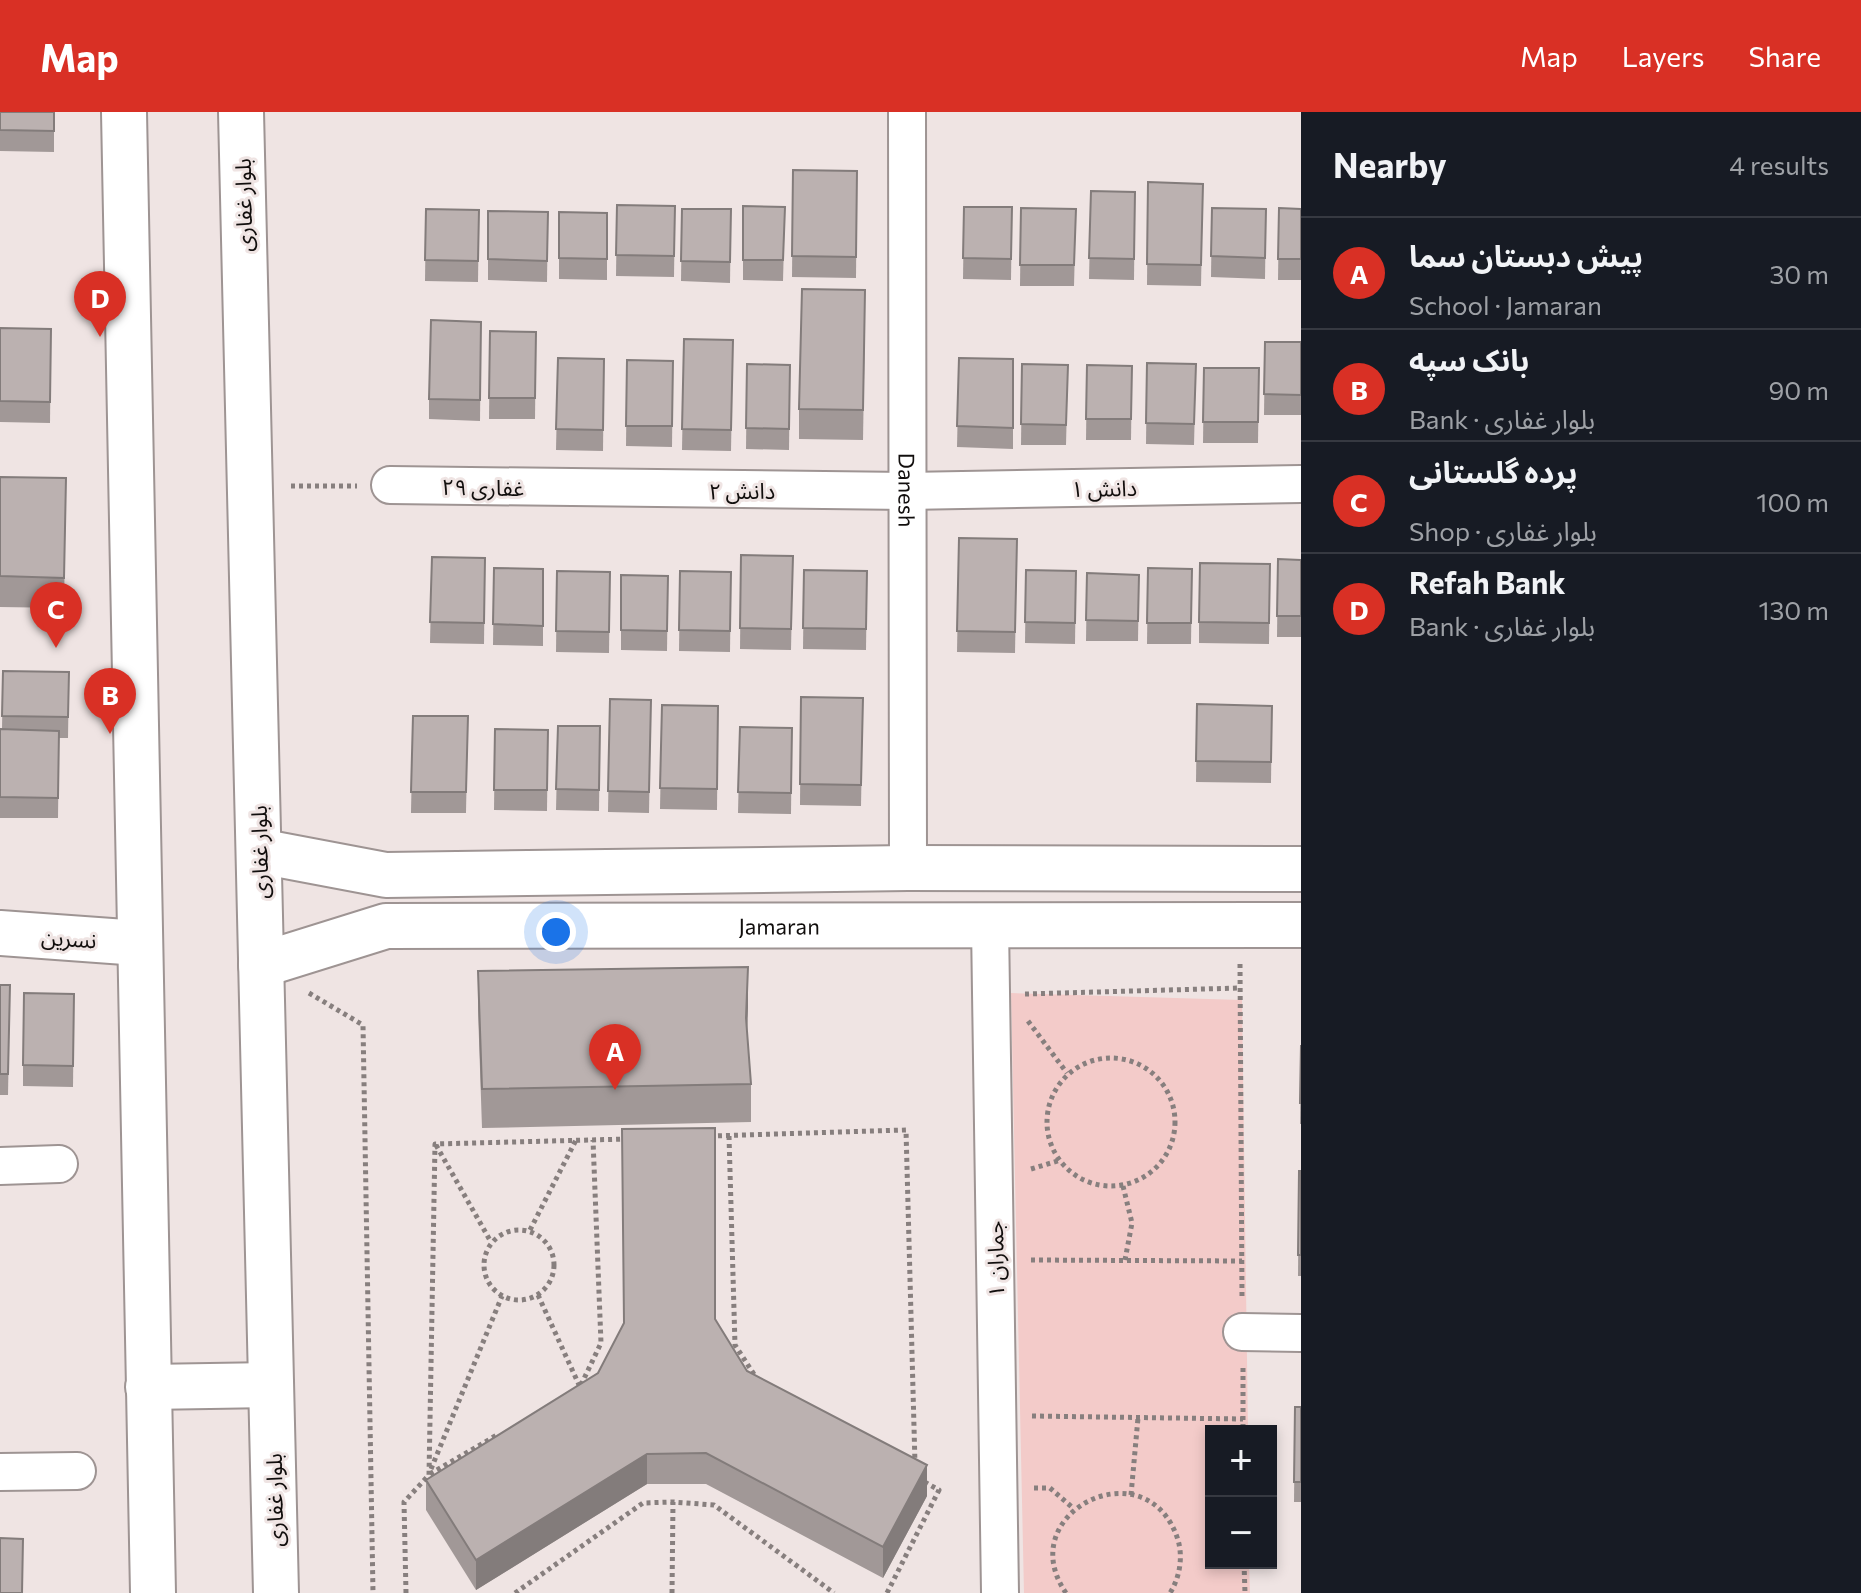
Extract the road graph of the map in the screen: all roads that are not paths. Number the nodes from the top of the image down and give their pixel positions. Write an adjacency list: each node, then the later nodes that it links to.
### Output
1 (124, 112): 16 (main road)
2 (241, 112): 8 (main road, بلوار غفاری)
3 (907, 112): 7 (street, Danesh)
4 (1301, 484): 7 (street, دانش ۱)
5 (390, 485): 6 (street, غفاری ۲۹)
6 (577, 489): 7 (street, دانش ۲)
7 (907, 491): 9 (street, Danesh)
8 (259, 851): 11 (main road); 17 (main road, بلوار غفاری)
9 (908, 868): 10 (main road); 11 (main road)
10 (1301, 869)
11 (479, 874): 14 (main road)
12 (990, 925): 13 (main road, Jamaran); 14 (main road, Jamaran); 28 (street, جماران ۱)
13 (1301, 925)
14 (479, 926): 17 (main road, Jamaran)
15 (0, 933): 16 (main road, نسرین)
16 (139, 943): 23 (main road)
17 (261, 965): 22 (main road, بلوار غفاری)
18 (59, 1164): 19 (street)
19 (0, 1166)
20 (1242, 1332): 21 (street)
21 (1301, 1333)
22 (271, 1385): 23 (main road); 27 (main road, بلوار غفاری)
23 (148, 1387): 26 (main road)
24 (77, 1471): 25 (street)
25 (0, 1472)
26 (153, 1593)
27 (276, 1593)
28 (1000, 1593)

